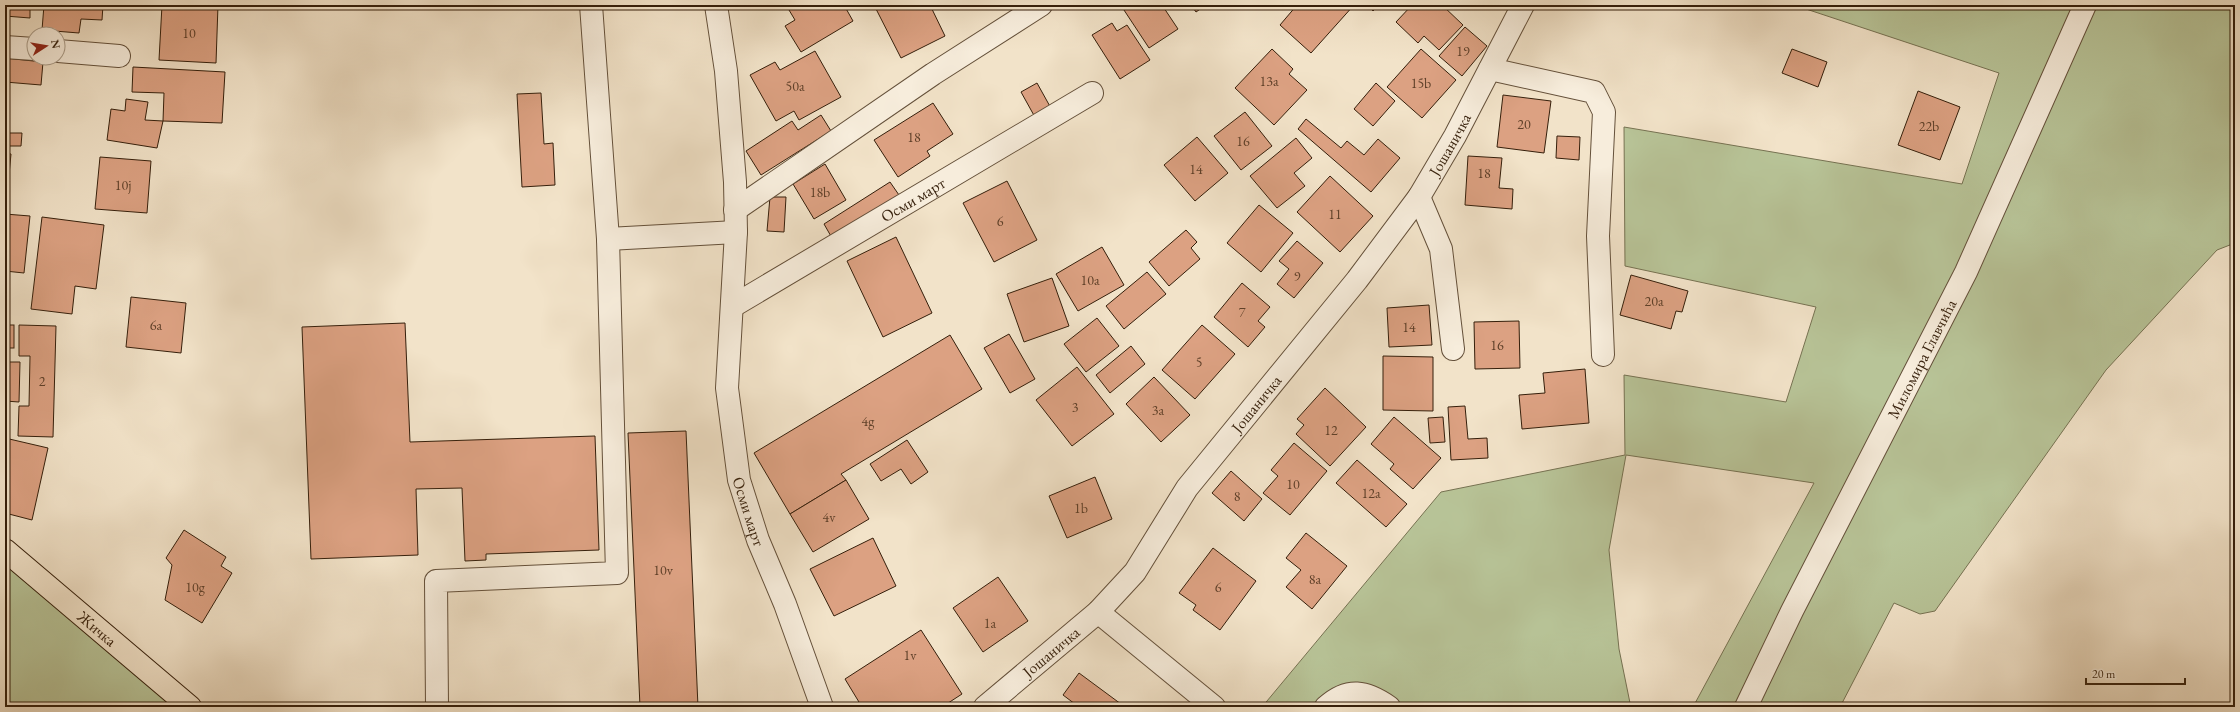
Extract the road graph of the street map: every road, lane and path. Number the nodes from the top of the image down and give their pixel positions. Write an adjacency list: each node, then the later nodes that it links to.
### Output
1 (591, 5): 15 (street)
2 (716, 5): 13 (street, Осми март)
3 (1041, 5): 13 (street)
4 (1523, 5): 10 (street, Јошаничка)
5 (2085, 5): 28 (street, Миломира Главчића)
6 (5, 47): 7 (street)
7 (26, 48)
8 (66, 52): 9 (street)
9 (119, 56)
10 (1490, 69): 12 (street, Јошаничка); 18 (street)
11 (1092, 93): 16 (street, Осми март)
12 (1419, 197): 17 (street); 20 (street, Јошаничка)
13 (735, 210): 14 (street, Осми март)
14 (736, 232): 15 (street); 16 (street, Осми март)
15 (608, 239): 22 (street)
16 (733, 306): 23 (street, Осми март)
17 (1453, 349)
18 (1603, 355)
19 (6, 551): 21 (main road, Жичка)
20 (1098, 612): 24 (street, Јошаничка); 25 (street)
21 (190, 707)
22 (437, 707)
23 (822, 707)
24 (985, 707)
25 (1214, 707)
26 (1326, 707): 27 (street)
27 (1389, 707)
28 (1746, 707)

